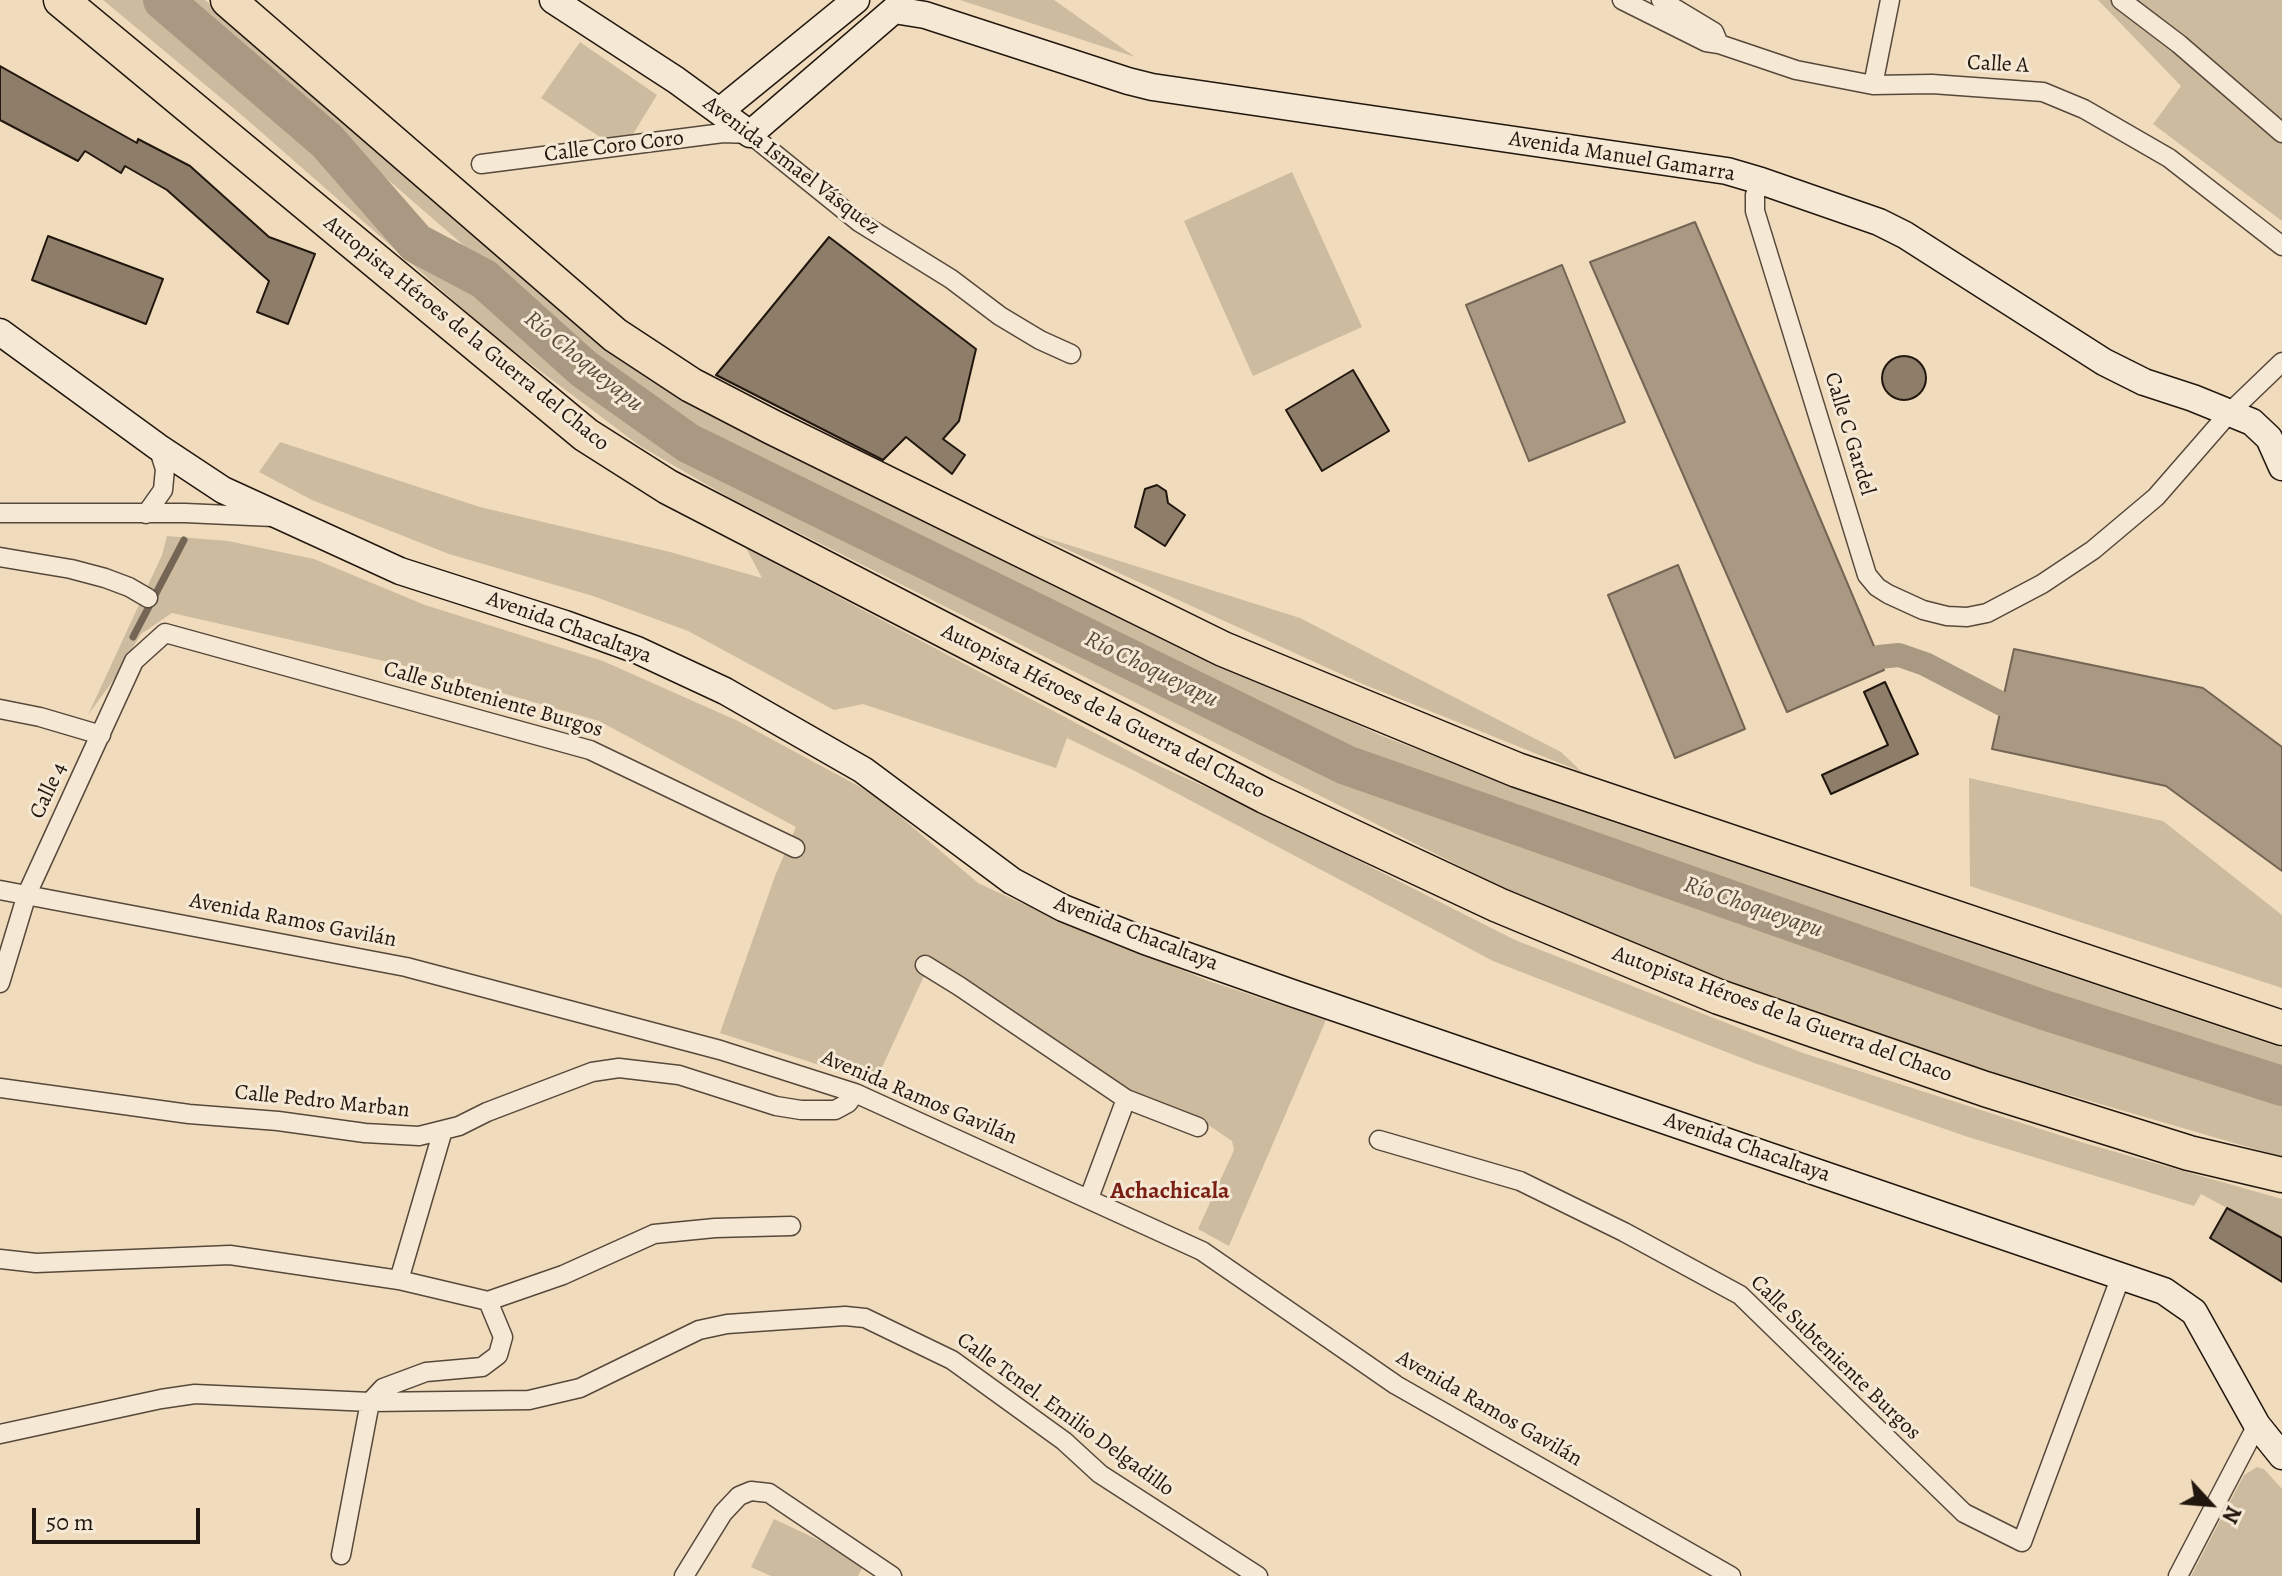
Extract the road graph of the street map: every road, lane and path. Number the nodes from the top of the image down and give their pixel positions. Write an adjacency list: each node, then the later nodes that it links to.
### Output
1 (61, 0): 44 (highway, Autopista Héroes de la Guerra del Chaco)
2 (228, 0): 37 (highway)
3 (856, 0): 12 (street)
4 (1622, 0): 10 (street)
5 (1661, 0): 10 (street)
6 (1890, 0): 11 (street)
7 (2121, 0): 13 (street)
8 (555, 1): 12 (street, Avenida Ismael Vásquez)
9 (890, 5): 14 (street); 16 (street, Avenida Manuel Gamarra)
10 (1719, 44): 11 (street, Calle A)
11 (1873, 85): 17 (street, Calle A)
12 (721, 110): 14 (street, Avenida Ismael Vásquez)
13 (2282, 133)
14 (750, 134): 15 (street, Calle Coro Coro); 19 (street, Avenida Ismael Vásquez)
15 (481, 164)
16 (1761, 181): 21 (street, Avenida Manuel Gamarra); 21 (street, Calle C Gardel)
17 (2282, 246)
18 (0, 332): 22 (street, Avenida Chacaltaya)
19 (1071, 354)
20 (2282, 362): 21 (street)
21 (2230, 412): 23 (street, Avenida Manuel Gamarra)
22 (158, 447): 25 (street); 26 (street, Avenida Chacaltaya)
23 (2282, 467)
24 (9, 513): 25 (street)
25 (146, 514): 26 (street)
26 (284, 518): 48 (street, Avenida Chacaltaya)
27 (0, 557): 28 (street)
28 (148, 598)
29 (165, 633): 31 (street, Calle 4); 32 (street, Calle Subteniente Burgos)
30 (0, 709): 31 (street)
31 (101, 735): 34 (street, Calle 4)
32 (795, 848)
33 (0, 890): 34 (street, Avenida Ramos Gavilán)
34 (27, 894): 36 (street, Calle 4); 39 (street, Avenida Ramos Gavilán)
35 (925, 965): 40 (street)
36 (0, 983)
37 (2282, 1028)
38 (0, 1088): 42 (street, Calle Pedro Marban)
39 (855, 1093): 42 (street, Calle Pedro Marban); 45 (street, Avenida Ramos Gavilán)
40 (1126, 1099): 41 (street); 45 (street)
41 (1198, 1127)
42 (443, 1130): 49 (street)
43 (1379, 1140): 48 (street, Calle Subteniente Burgos)
44 (2282, 1175)
45 (1089, 1198): 59 (street, Avenida Ramos Gavilán)
46 (791, 1226): 50 (street)
47 (0, 1259): 49 (street)
48 (2121, 1276): 52 (street, Avenida Chacaltaya)
49 (399, 1280): 50 (street)
50 (488, 1301): 51 (street)
51 (370, 1402): 53 (street, Calle Tcnel. Emilio Delgadillo); 55 (street); 58 (street, Calle Tcnel. Emilio Delgadillo)
52 (2257, 1425): 54 (street, Avenida Chacaltaya); 60 (street)
53 (0, 1434)
54 (2282, 1456)
55 (341, 1555)
56 (684, 1576): 57 (street)
57 (892, 1576)
58 (1258, 1576)
59 (1731, 1576)
60 (2178, 1576)

